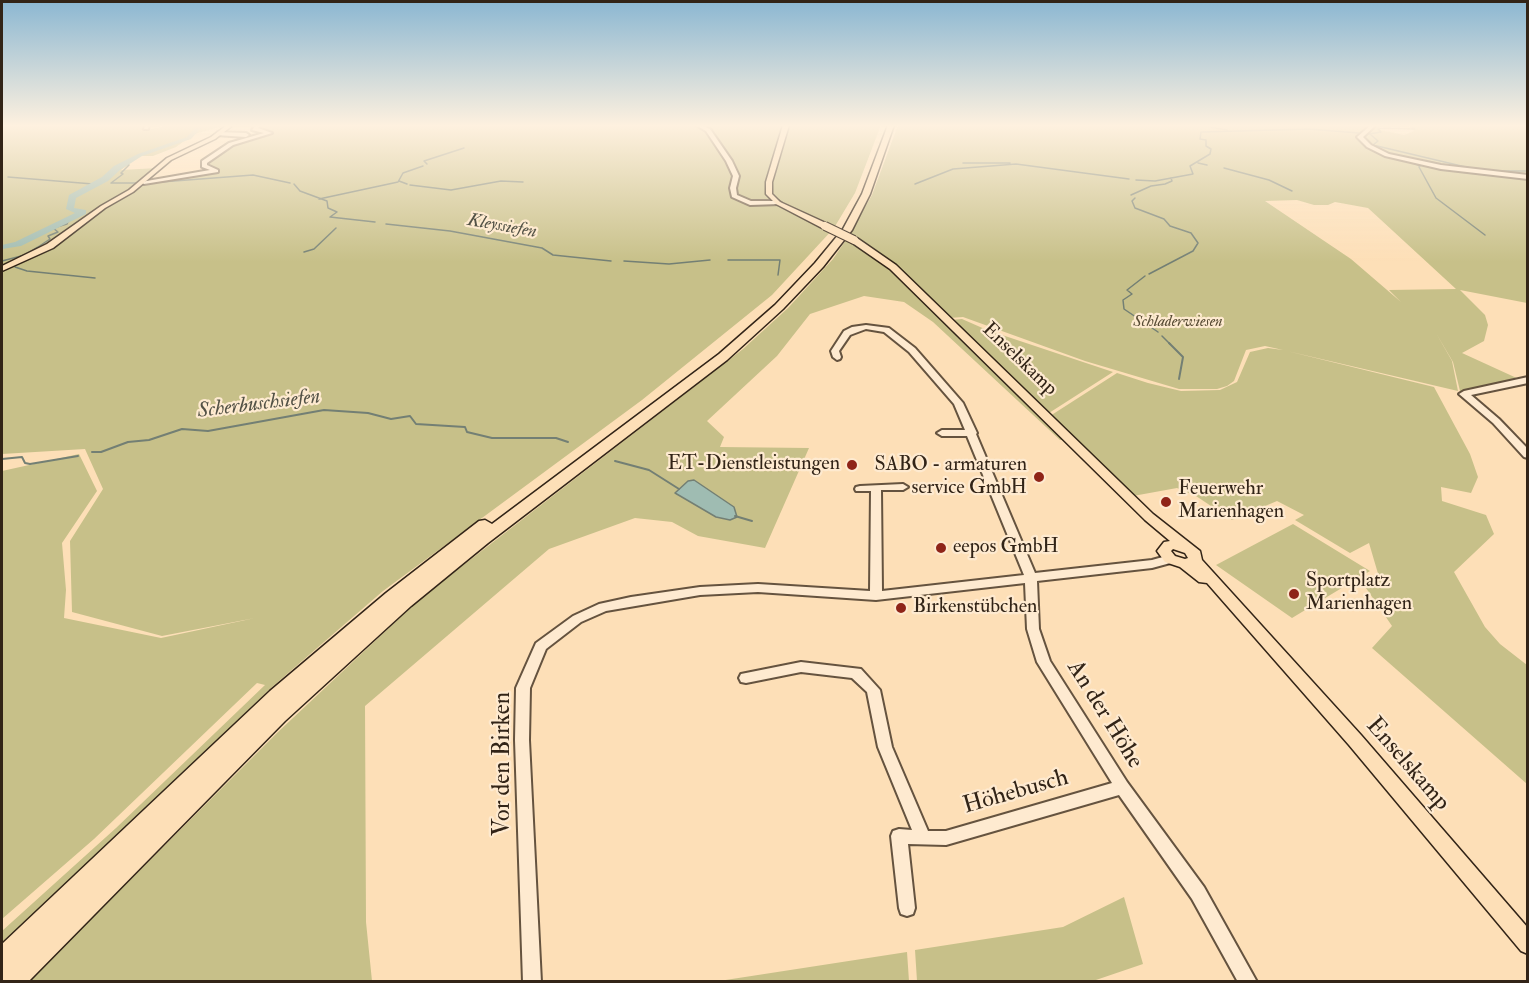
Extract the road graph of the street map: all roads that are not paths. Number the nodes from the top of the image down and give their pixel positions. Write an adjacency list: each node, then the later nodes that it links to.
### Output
1 (156, 171): 9 (main road)
2 (216, 171): 9 (street)
3 (734, 171): 10 (street)
4 (774, 171): 10 (main road)
5 (866, 171): 31 (highway)
6 (874, 171): 32 (highway)
7 (1474, 171): 8 (street)
8 (1527, 177)
9 (144, 182): 11 (main road)
10 (778, 202): 20 (main road, Enselskamp, bridge)
11 (2, 269)
12 (837, 357): 15 (street, An der Höhe)
13 (1527, 380): 16 (street)
14 (942, 433): 15 (street)
15 (972, 433): 24 (street, An der Höhe)
16 (1527, 455)
17 (876, 487): 18 (street); 19 (street); 25 (street)
18 (903, 487)
19 (860, 489)
20 (1149, 517): 21 (main road, Enselskamp); 22 (main road, Enselskamp)
21 (1185, 546): 22 (main road); 23 (main road, Enselskamp)
22 (1168, 553): 23 (main road, Enselskamp); 24 (street)
23 (1190, 562): 30 (main road, Enselskamp)
24 (1031, 578): 25 (street, Vor den Birken); 27 (street, An der Höhe)
25 (876, 596): 33 (street, Vor den Birken)
26 (746, 678): 28 (street)
27 (1122, 787): 28 (street, Höhebusch); 34 (street, An der Höhe)
28 (923, 838): 29 (street, Höhebusch)
29 (907, 908)
30 (1527, 944)
31 (2, 961)
32 (9, 981)
33 (532, 981)
34 (1248, 981)

